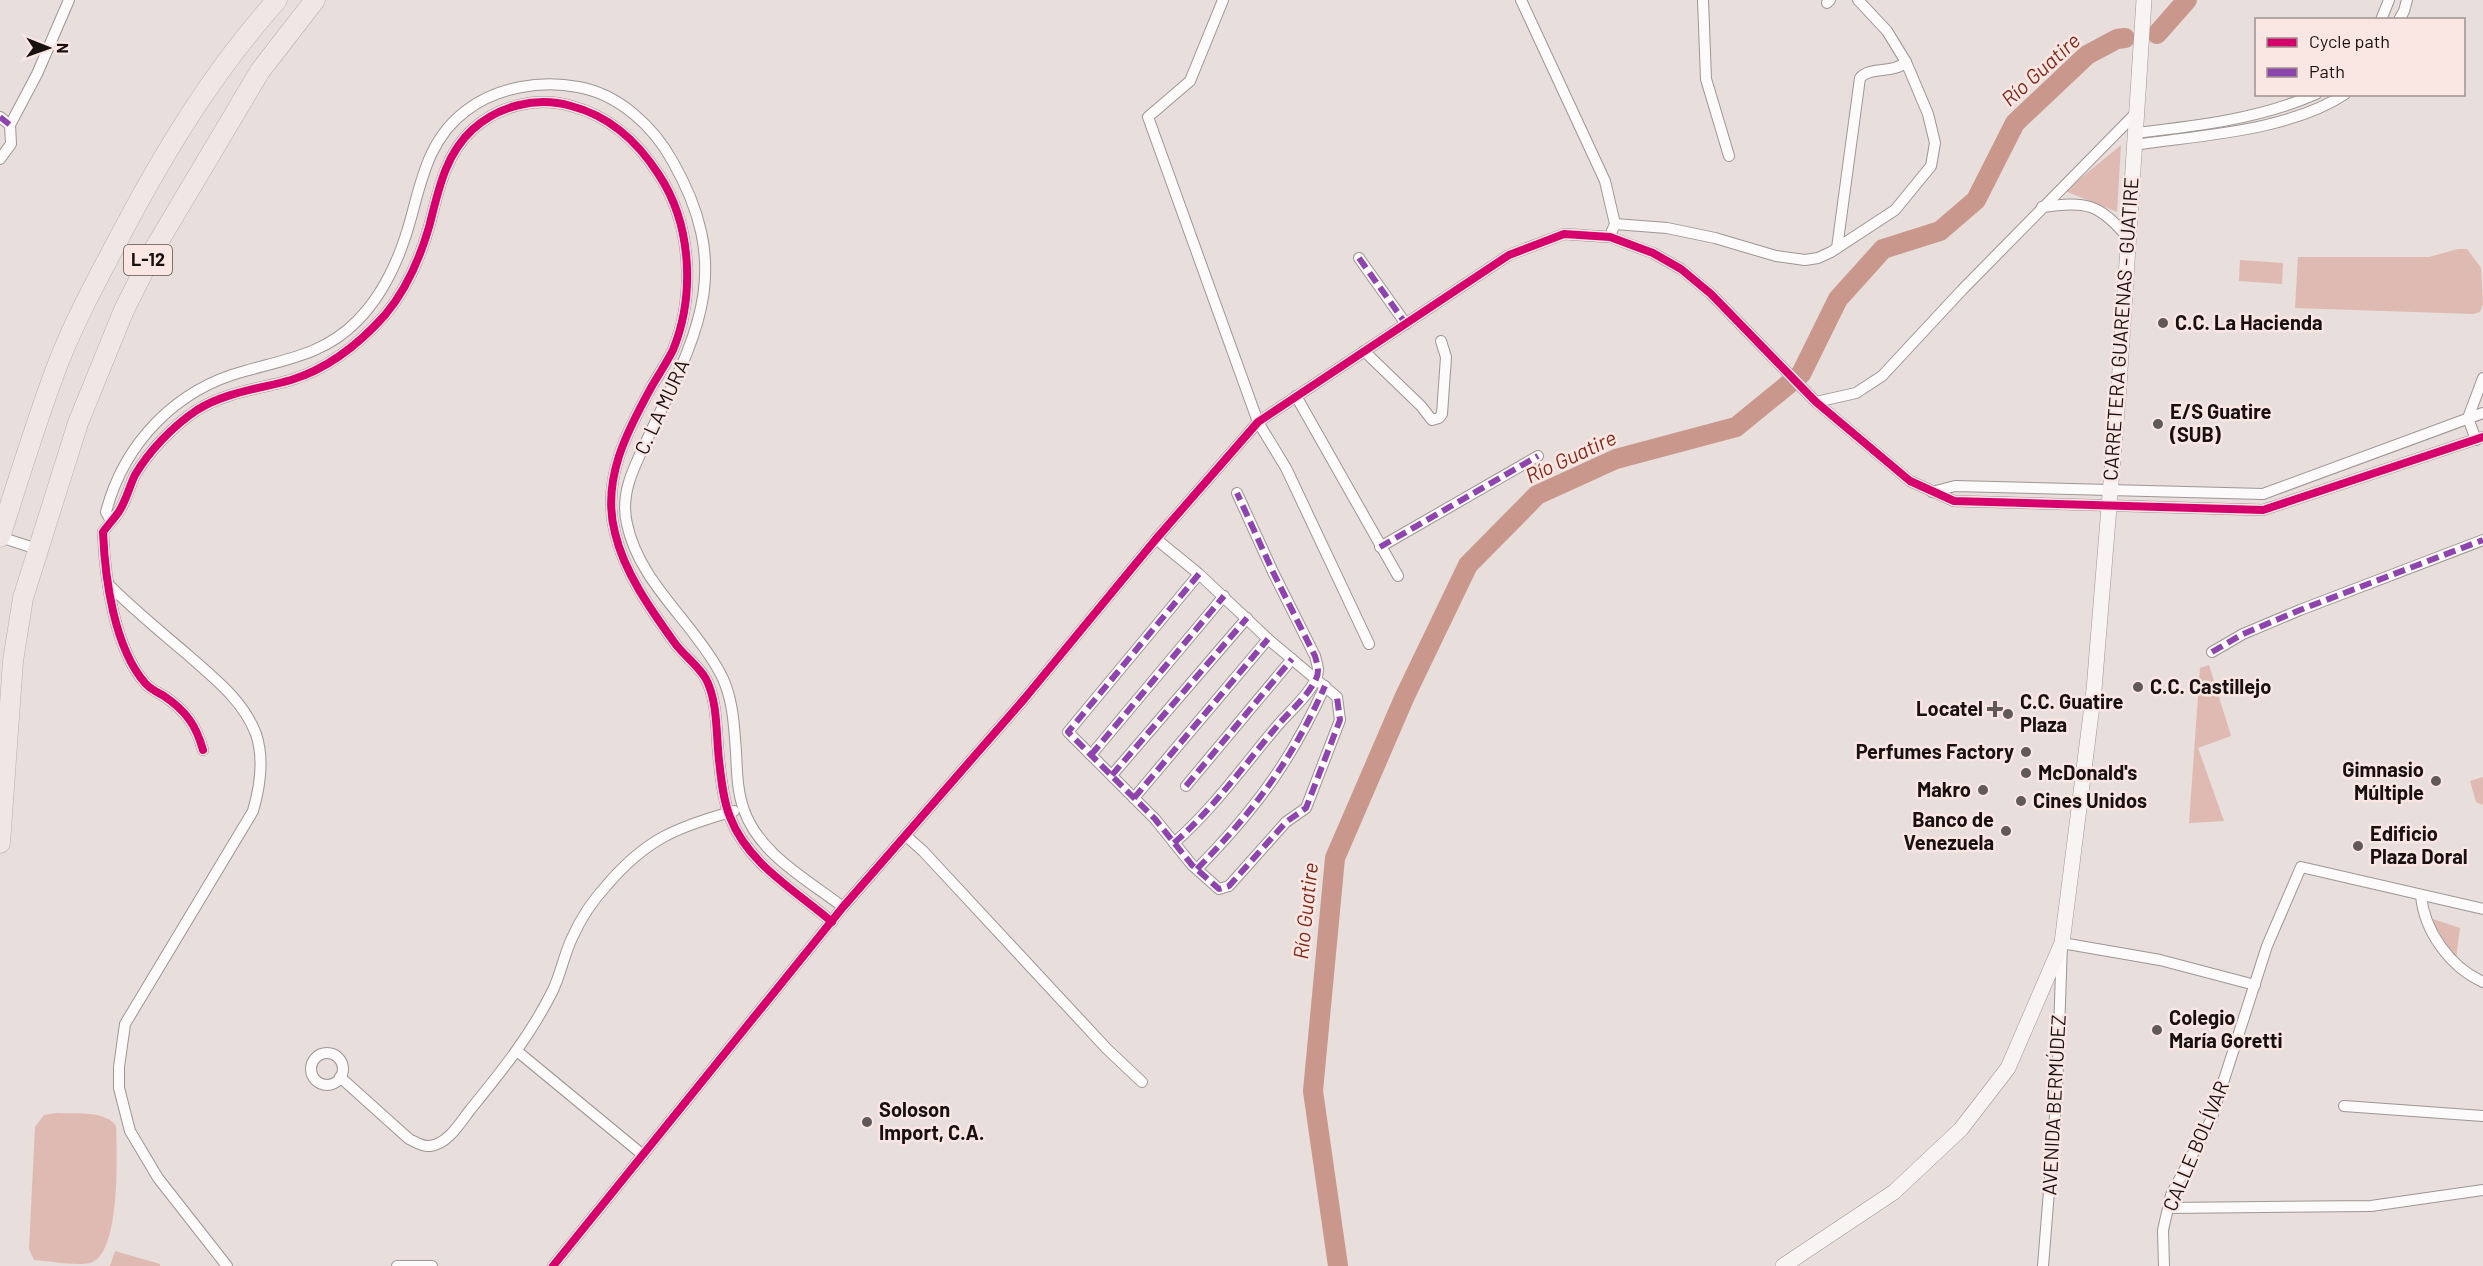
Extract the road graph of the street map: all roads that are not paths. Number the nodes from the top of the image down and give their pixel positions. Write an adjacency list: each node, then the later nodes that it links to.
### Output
1 (69, 0): 18 (street)
2 (277, 0): 44 (highway, L-12)
3 (315, 0): 48 (highway, L-12)
4 (1223, 0): 36 (street)
5 (1521, 0): 23 (street)
6 (1703, 0): 20 (street)
7 (1858, 0): 13 (street)
8 (2389, 0): 11 (street)
9 (2407, 0): 12 (street)
10 (2144, 5): 16 (main road, CARRETERA GUARENAS - GUATIRE)
11 (2382, 18)
12 (2400, 18)
13 (1906, 62): 26 (street); 26 (street)
14 (2311, 96): 19 (street)
15 (2342, 96): 19 (street)
16 (2137, 104): 19 (main road, CARRETERA GUARENAS - GUATIRE); 22 (street)
17 (0, 117): 18 (street)
18 (10, 124): 21 (street)
19 (2136, 139): 25 (main road, CARRETERA GUARENAS - GUATIRE)
20 (1729, 156)
21 (0, 159)
22 (2042, 207): 25 (street); 33 (street)
23 (1615, 224): 24 (street); 26 (street)
24 (1610, 237): 28 (street); 33 (street)
25 (2128, 238): 39 (main road, CARRETERA GUARENAS - GUATIRE)
26 (1837, 248)
27 (1359, 258): 28 (street)
28 (1406, 324): 30 (street)
29 (1441, 341): 30 (street)
30 (1364, 351): 32 (street)
31 (2483, 378): 35 (street)
32 (1296, 396): 36 (street); 47 (street)
33 (1816, 402): 40 (street)
34 (2483, 413): 35 (street)
35 (2468, 418): 37 (street); 39 (street)
36 (1258, 422): 45 (street); 55 (street)
37 (2479, 439): 42 (street)
38 (1538, 456): 47 (street)
39 (2109, 490): 40 (street); 42 (main road, CARRETERA GUARENAS - GUATIRE)
40 (1932, 492): 42 (street)
41 (1237, 493): 58 (street)
42 (2108, 507): 75 (main road, CARRETERA GUARENAS - GUATIRE)
43 (111, 521): 51 (street); 65 (street, C. LA MURA); 66 (street)
44 (0, 537): 48 (street)
45 (1156, 539): 49 (street); 67 (street)
46 (2483, 540): 56 (street)
47 (1380, 547): 50 (street)
48 (37, 549): 68 (highway, L-12)
49 (1199, 574): 52 (street); 61 (street)
50 (1398, 576)
51 (109, 585): 60 (street); 86 (street)
52 (1224, 596): 53 (street); 61 (street)
53 (1247, 618): 54 (street); 62 (street)
54 (1268, 639): 57 (street); 64 (street)
55 (1369, 644)
56 (2212, 652)
57 (1292, 659): 58 (street); 63 (street)
58 (1316, 678): 59 (street); 69 (street)
59 (1325, 686): 70 (street); 70 (street)
60 (203, 750)
61 (1091, 755): 62 (street)
62 (1112, 775): 64 (street)
63 (1186, 786)
64 (1134, 798): 69 (street)
65 (743, 809): 66 (street); 72 (street, C. LA MURA)
66 (728, 813): 74 (street); 78 (street)
67 (906, 836): 72 (street); 80 (street)
68 (0, 843)
69 (1174, 843): 70 (street)
70 (1197, 869)
71 (2421, 895): 73 (street, CALLE BOLÍVAR); 76 (street, CALLE BOLÍVAR); 77 (street)
72 (843, 907): 74 (street)
73 (2483, 909)
74 (832, 922): 83 (street)
75 (2062, 943): 76 (street); 90 (main road, CARRETERA GUARENAS - GUATIRE); 91 (street, AVENIDA BERMÚDEZ)
76 (2257, 980): 85 (street, CALLE BOLÍVAR)
77 (2483, 982)
78 (517, 1051): 79 (street); 83 (street)
79 (340, 1077)
80 (1142, 1082)
81 (2344, 1106): 82 (street)
82 (2483, 1116)
83 (643, 1155): 89 (street)
84 (2483, 1190): 85 (street)
85 (2168, 1208): 92 (street, CALLE BOLÍVAR)
86 (227, 1266)
87 (397, 1266): 88 (street)
88 (432, 1266)
89 (553, 1266)
90 (1783, 1266)
91 (2043, 1266)
92 (2164, 1266)

